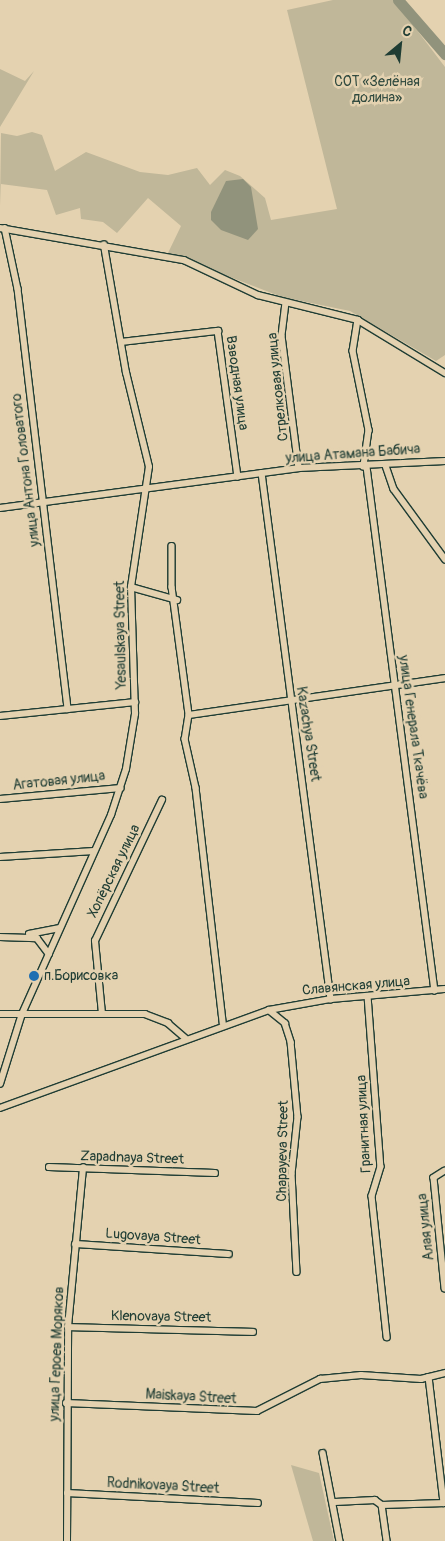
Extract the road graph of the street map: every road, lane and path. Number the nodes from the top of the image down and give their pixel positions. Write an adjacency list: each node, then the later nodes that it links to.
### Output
1 (2, 228): 2 (street); 14 (street, улица Антона Головатого)
2 (104, 246): 3 (street); 5 (street, Yesaulskaya Street)
3 (286, 303): 4 (street); 10 (street, Стрелковая улица)
4 (358, 320): 6 (street); 9 (street, улица Генерала Ткачёва)
5 (121, 342): 12 (street, Взводная улица); 13 (street, Yesaulskaya Street)
6 (445, 373)
7 (445, 461): 8 (street, улица Атамана Бабича)
8 (386, 466): 9 (street, улица Атамана Бабича); 17 (street)
9 (366, 467): 10 (street, улица Атамана Бабича); 21 (street, улица Генерала Ткачёва)
10 (299, 468): 11 (street, улица Атамана Бабича)
11 (262, 473): 12 (street, улица Атамана Бабича); 22 (street, Kazachya Street)
12 (238, 477): 13 (street, улица Атамана Бабича)
13 (147, 490): 14 (street, улица Атамана Бабича); 18 (street, Yesaulskaya Street)
14 (43, 503): 15 (street, улица Атамана Бабича); 24 (street, улица Антона Головатого)
15 (0, 508)
16 (172, 546): 19 (street)
17 (445, 558)
18 (131, 587): 19 (street); 23 (street, Yesaulskaya Street)
19 (177, 600): 25 (street)
20 (445, 678): 21 (street)
21 (394, 685): 22 (street); 37 (street, улица Генерала Ткачёва)
22 (289, 699): 25 (street); 39 (street, Kazachya Street)
23 (135, 702): 24 (street); 27 (street, Yesaulskaya Street)
24 (68, 709): 26 (street)
25 (189, 715): 44 (street)
26 (0, 716)
27 (120, 788): 28 (street, Агатовая улица); 30 (street, Yesaulskaya Street)
28 (0, 799)
29 (162, 800): 43 (street, Хопёрская улица)
30 (94, 851): 31 (street); 32 (street, Yesaulskaya Street)
31 (0, 857)
32 (58, 928): 33 (street); 35 (street, Yesaulskaya Street)
33 (27, 935): 34 (street); 35 (street)
34 (0, 938)
35 (49, 954): 42 (street, Yesaulskaya Street)
36 (445, 989): 37 (street, Славянская улица)
37 (435, 991): 38 (street, Славянская улица)
38 (368, 996): 39 (street, Славянская улица); 58 (street, Гранитная улица)
39 (331, 999): 40 (street, Славянская улица)
40 (269, 1010): 44 (street, Славянская улица); 54 (street, Chapayeva Street)
41 (0, 1014): 42 (street)
42 (22, 1014): 43 (street); 46 (street, Yesaulskaya Street)
43 (102, 1014): 45 (street)
44 (224, 1023): 45 (street)
45 (185, 1038): 47 (street)
46 (0, 1084)
47 (0, 1108)
48 (49, 1168): 49 (street, Zapadnaya Street)
49 (83, 1168): 51 (street, Zapadnaya Street); 52 (street, улица Героев Моряков)
50 (445, 1171): 55 (street, Алая улица)
51 (215, 1173)
52 (75, 1244): 53 (street, Lugovaya Street); 56 (street, улица Героев Моряков)
53 (229, 1254)
54 (297, 1272)
55 (445, 1288)
56 (68, 1328): 57 (street, Klenovaya Street); 61 (street, улица Героев Моряков)
57 (253, 1332)
58 (387, 1337)
59 (445, 1373): 60 (street)
60 (429, 1377): 61 (street, Maiskaya Street); 66 (street)
61 (66, 1404): 63 (street, улица Героев Моряков)
62 (323, 1453): 64 (street)
63 (66, 1493): 65 (street, Rodnikovaya Street); 68 (street, улица Героев Моряков)
64 (335, 1502): 67 (street); 69 (street)
65 (258, 1503)
66 (445, 1503): 67 (street)
67 (382, 1505): 70 (street)
68 (67, 1541)
69 (340, 1541)
70 (386, 1541)

